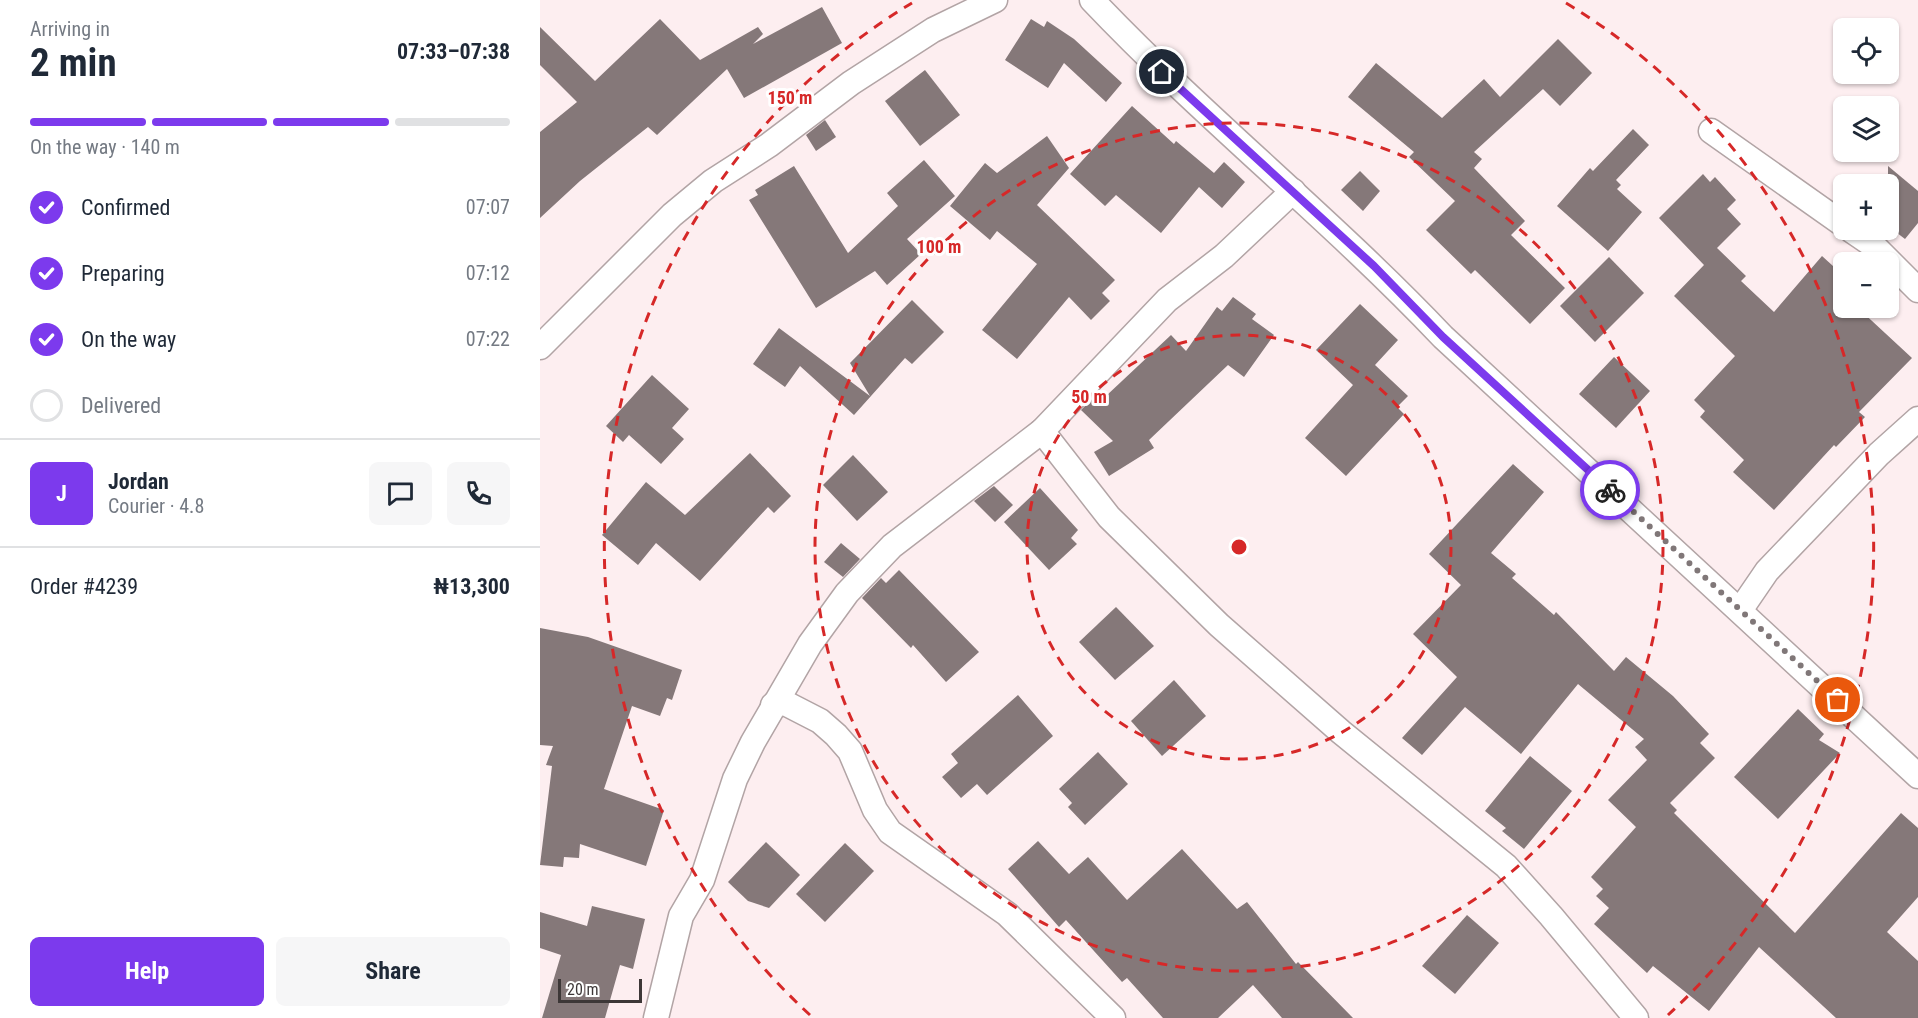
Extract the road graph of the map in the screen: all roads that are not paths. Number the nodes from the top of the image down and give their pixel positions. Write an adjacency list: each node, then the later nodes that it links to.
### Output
1 (995, 0): 8 (street)
2 (1092, 0): 4 (street)
3 (1711, 131): 5 (street)
4 (1293, 191): 10 (street); 11 (street)
5 (1833, 217)
6 (1866, 240): 7 (street)
7 (1918, 290)
8 (540, 347)
9 (1918, 419): 11 (street)
10 (1042, 431): 12 (street); 16 (street)
11 (1741, 609): 13 (street)
12 (773, 705): 14 (street); 15 (street)
13 (1918, 776)
14 (656, 1018)
15 (1113, 1018)
16 (1636, 1018)

